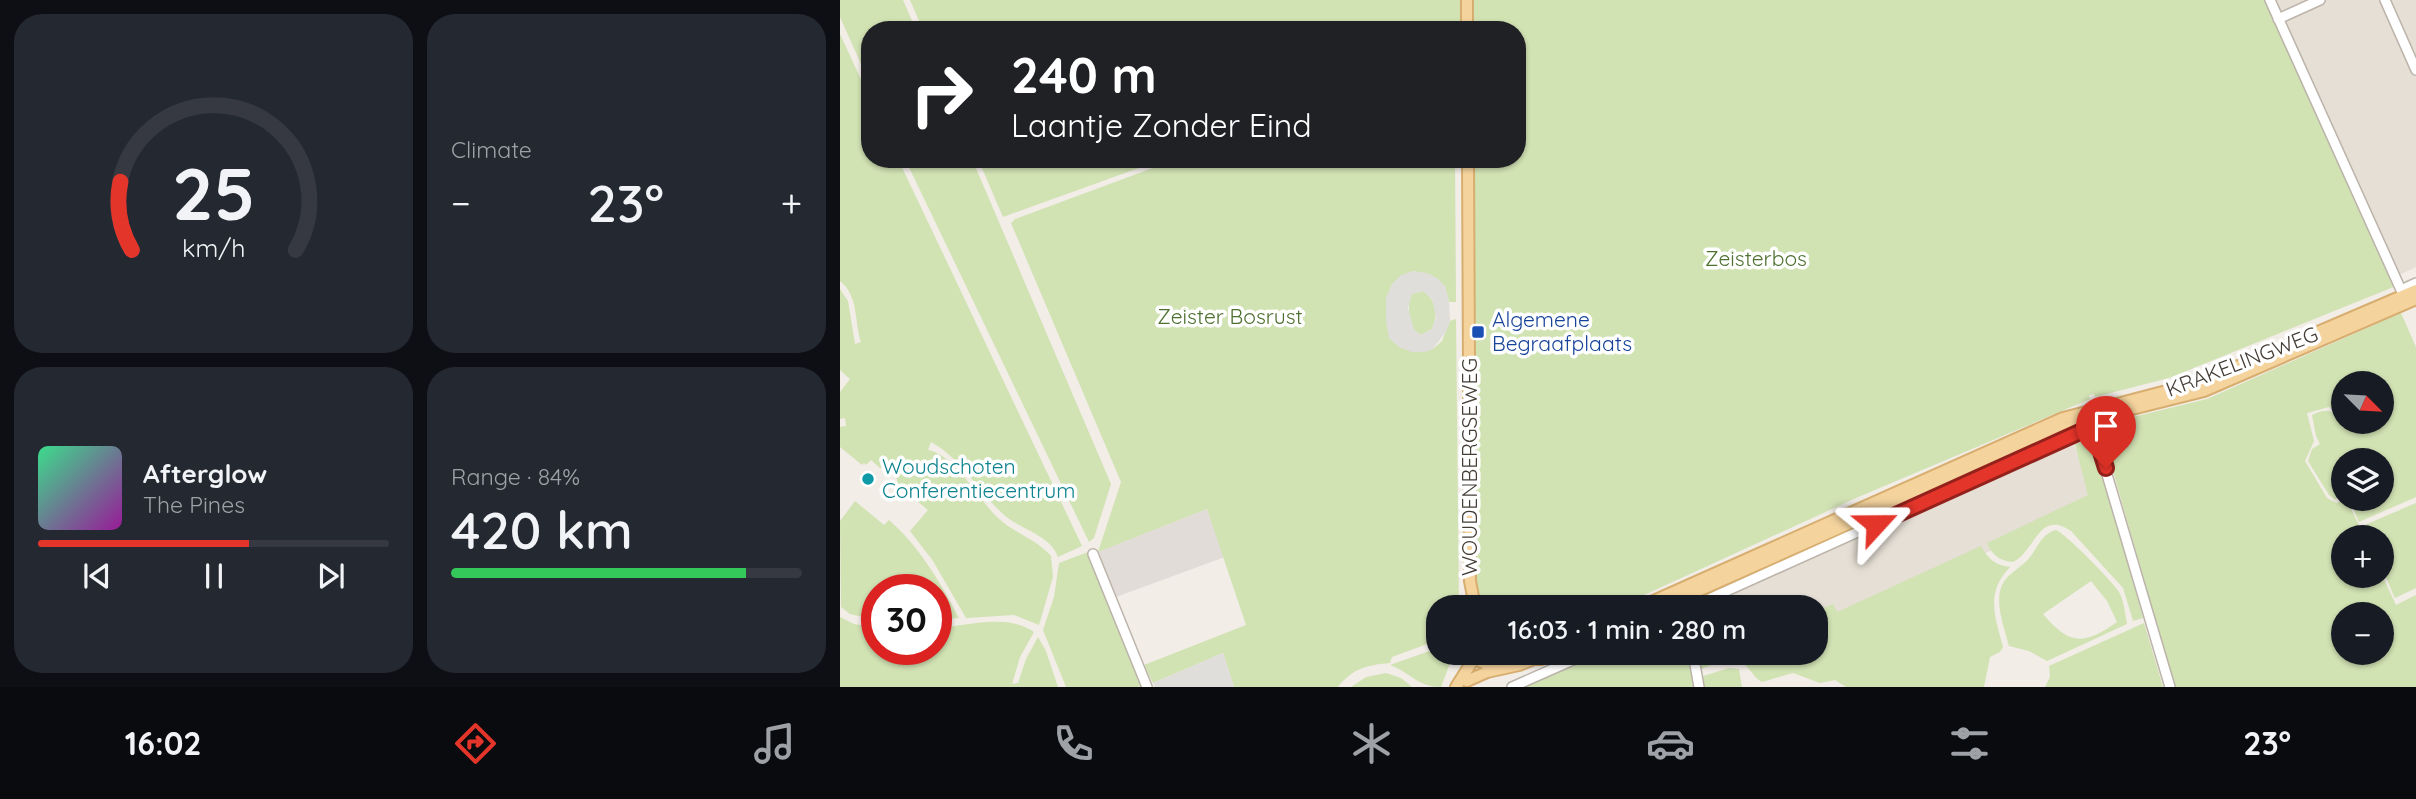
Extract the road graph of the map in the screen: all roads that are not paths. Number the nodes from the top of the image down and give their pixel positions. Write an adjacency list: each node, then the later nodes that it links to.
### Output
1 (1467, 0): 6 (main road)
2 (2270, 0): 5 (street)
3 (2320, 0): 5 (street)
4 (2385, 0): 7 (street)
5 (2278, 19): 11 (street)
6 (1467, 21)
7 (2416, 70)
8 (1468, 168): 14 (main road, WOUDENBERGSEWEG)
9 (2416, 283): 11 (street, KRAKELINGWEG)
10 (2416, 290): 11 (main road, KRAKELINGWEG)
11 (2407, 297): 12 (main road, KRAKELINGWEG)
12 (2092, 419): 17 (main road, KRAKELINGWEG); 27 (street)
13 (1093, 554): 24 (street)
14 (1471, 588): 15 (main road); 16 (main road, WOUDENBERGSEWEG)
15 (1470, 595)
16 (1472, 595)
17 (1698, 595)
18 (1470, 665): 23 (main road)
19 (1470, 665): 23 (main road)
20 (1519, 665): 23 (main road)
21 (1562, 665): 25 (street)
22 (1695, 665): 26 (street)
23 (1462, 683)
24 (1147, 687)
25 (1512, 687)
26 (1699, 687)
27 (2170, 687)

